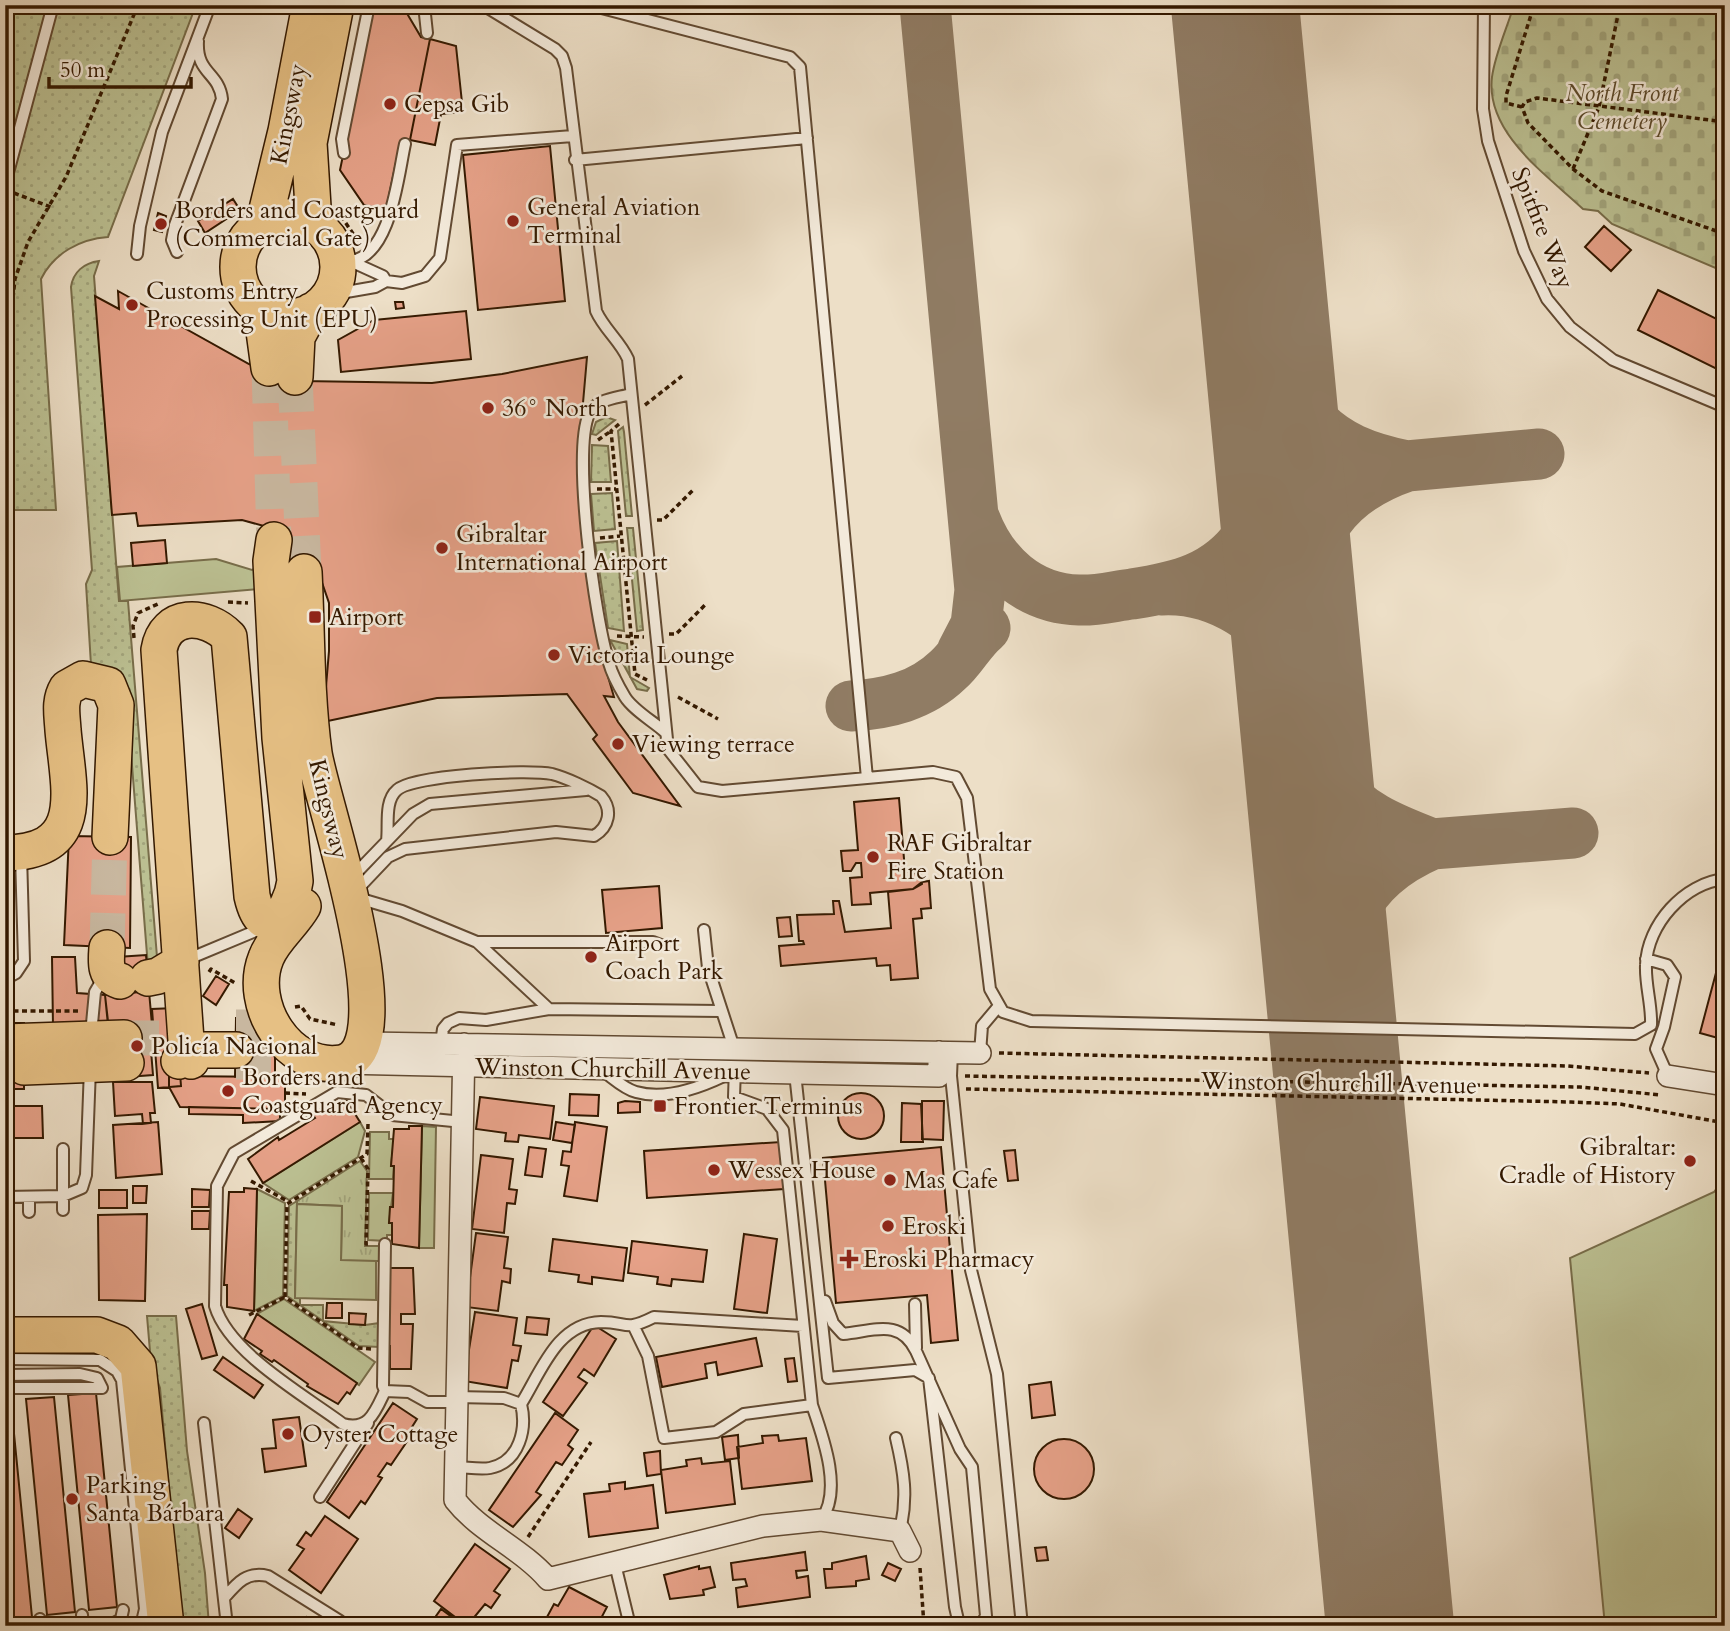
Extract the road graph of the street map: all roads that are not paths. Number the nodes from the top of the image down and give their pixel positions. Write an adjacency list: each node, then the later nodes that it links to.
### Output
1 (53, 5): 21 (lane)
2 (210, 5): 11 (lane)
3 (310, 5): 22 (highway, Kingsway)
4 (336, 5): 23 (highway, Kingsway)
5 (369, 5): 12 (lane)
6 (424, 5): 10 (lane)
7 (483, 5): 14 (lane)
8 (590, 5): 15 (lane)
9 (1484, 5): 31 (lane, Spitfire Way)
10 (428, 33)
11 (199, 35): 24 (lane); 25 (lane)
12 (354, 77): 13 (lane); 17 (lane)
13 (356, 91)
14 (573, 136): 18 (lane); 27 (lane)
15 (807, 138): 18 (lane); 34 (lane)
16 (405, 144): 20 (lane)
17 (344, 153)
18 (575, 160): 30 (lane)
19 (394, 171): 20 (lane)
20 (396, 185): 26 (lane)
21 (5, 186)
22 (264, 222): 23 (highway); 29 (highway)
23 (314, 223): 26 (highway)
24 (177, 252)
25 (138, 254)
26 (343, 255): 27 (lane); 28 (highway)
27 (386, 281): 28 (lane)
28 (321, 303): 29 (highway); 29 (highway)
29 (261, 309)
30 (631, 394): 33 (lane); 33 (lane)
31 (1725, 407)
32 (304, 572): 40 (highway, Kingsway)
33 (665, 732): 34 (lane)
34 (867, 778): 49 (lane)
35 (586, 790): 37 (lane); 37 (lane); 40 (lane)
36 (110, 837): 38 (highway)
37 (387, 841): 40 (lane)
38 (13, 853): 48 (lane)
39 (1725, 879): 45 (lane)
40 (347, 881): 43 (lane); 57 (highway, Kingsway)
41 (276, 920): 46 (lane); 46 (highway); 57 (highway, Kingsway)
42 (704, 930): 51 (lane)
43 (477, 942): 44 (lane); 50 (lane)
44 (661, 945)
45 (1646, 959): 49 (lane); 65 (lane)
46 (181, 962): 47 (highway); 53 (highway)
47 (120, 969): 52 (lane)
48 (5, 979)
49 (998, 1007): 59 (lane)
50 (548, 1009): 51 (lane); 54 (lane)
51 (720, 1011): 56 (lane)
52 (105, 1043): 60 (highway); 68 (lane)
53 (184, 1044): 57 (highway, Winston Churchill Avenue); 57 (highway)
54 (441, 1044): 55 (street, Winston Churchill Avenue); 57 (street, Winston Churchill Avenue)
55 (464, 1044): 56 (street, Winston Churchill Avenue); 61 (street)
56 (735, 1049): 58 (street, Winston Churchill Avenue); 62 (lane)
57 (281, 1051): 61 (street, Winston Churchill Avenue)
58 (945, 1052): 59 (street, Winston Churchill Avenue); 63 (street, Winston Churchill Avenue); 110 (lane)
59 (988, 1053)
60 (15, 1054)
61 (464, 1066): 62 (street, Winston Churchill Avenue); 66 (street)
62 (735, 1072): 63 (street, Winston Churchill Avenue); 76 (lane)
63 (795, 1073): 74 (lane)
64 (1725, 1085): 65 (street)
65 (1669, 1086)
66 (463, 1122): 88 (street); 92 (lane)
67 (63, 1149): 68 (lane)
68 (63, 1196): 70 (lane); 71 (lane)
69 (5, 1197): 70 (lane)
70 (29, 1197): 72 (lane)
71 (63, 1210)
72 (29, 1212)
73 (384, 1244): 87 (lane)
74 (818, 1279): 78 (lane); 80 (lane)
75 (915, 1304): 81 (lane)
76 (803, 1326): 77 (lane); 90 (lane)
77 (634, 1327): 89 (lane); 90 (lane)
78 (843, 1334): 80 (lane); 81 (lane)
79 (5, 1335): 105 (highway)
80 (825, 1349): 83 (lane)
81 (916, 1351): 83 (lane); 85 (lane)
82 (5, 1359): 104 (lane)
83 (906, 1371): 85 (lane)
84 (5, 1375): 86 (lane)
85 (929, 1378): 108 (lane); 109 (lane)
86 (5, 1388)
87 (385, 1391): 88 (lane); 92 (lane)
88 (456, 1400): 89 (lane); 94 (street)
89 (521, 1404): 94 (lane)
90 (812, 1405): 96 (lane)
91 (204, 1423): 100 (lane)
92 (368, 1423): 95 (lane)
93 (896, 1438): 97 (lane)
94 (456, 1467): 99 (street)
95 (320, 1497)
96 (821, 1520): 97 (street); 99 (street)
97 (900, 1531): 98 (street)
98 (910, 1551)
99 (615, 1564): 107 (lane)
100 (225, 1597): 103 (lane); 106 (lane)
101 (123, 1610): 102 (lane)
102 (83, 1622)
103 (340, 1622)
104 (141, 1626)
105 (166, 1626)
106 (227, 1626)
107 (630, 1626)
108 (963, 1626)
109 (980, 1626)
110 (1022, 1626)

